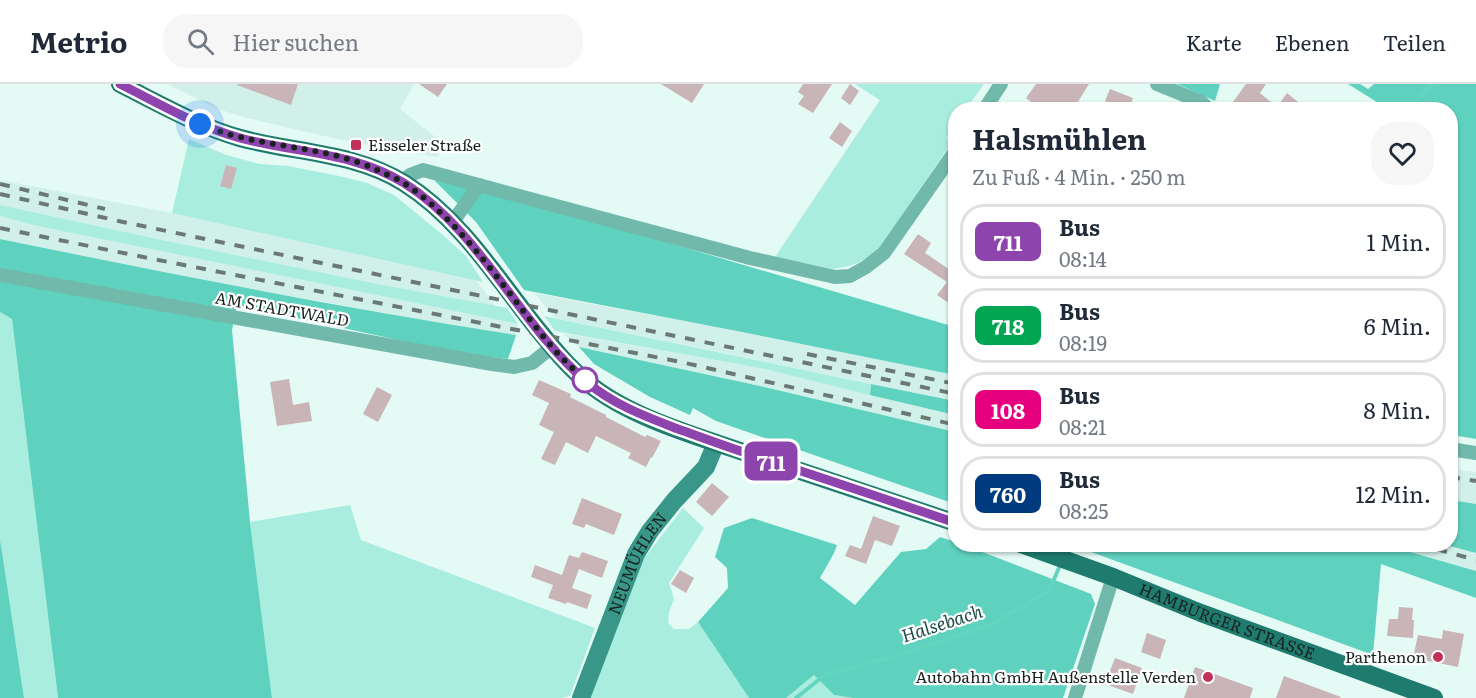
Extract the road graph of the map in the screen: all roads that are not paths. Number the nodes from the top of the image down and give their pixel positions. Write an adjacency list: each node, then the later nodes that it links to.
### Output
1 (120, 84): 7 (main road)
2 (1001, 84): 4 (street)
3 (1157, 84): 5 (street)
4 (989, 102)
5 (1186, 102)
6 (948, 161): 8 (street)
7 (402, 182): 8 (street); 9 (main road)
8 (479, 185): 9 (street)
9 (452, 223): 11 (main road)
10 (0, 275): 11 (street, AM STADTWALD)
11 (552, 347): 12 (main road)
12 (716, 443): 15 (main road); 18 (street, NEUMÜHLEN)
13 (1458, 450): 14 (street)
14 (1476, 453)
15 (948, 520)
16 (1041, 552): 17 (main road, HAMBURGER STRASSE)
17 (1113, 577): 19 (street); 20 (main road, HAMBURGER STRASSE)
18 (581, 698)
19 (1075, 698)
20 (1434, 698)

